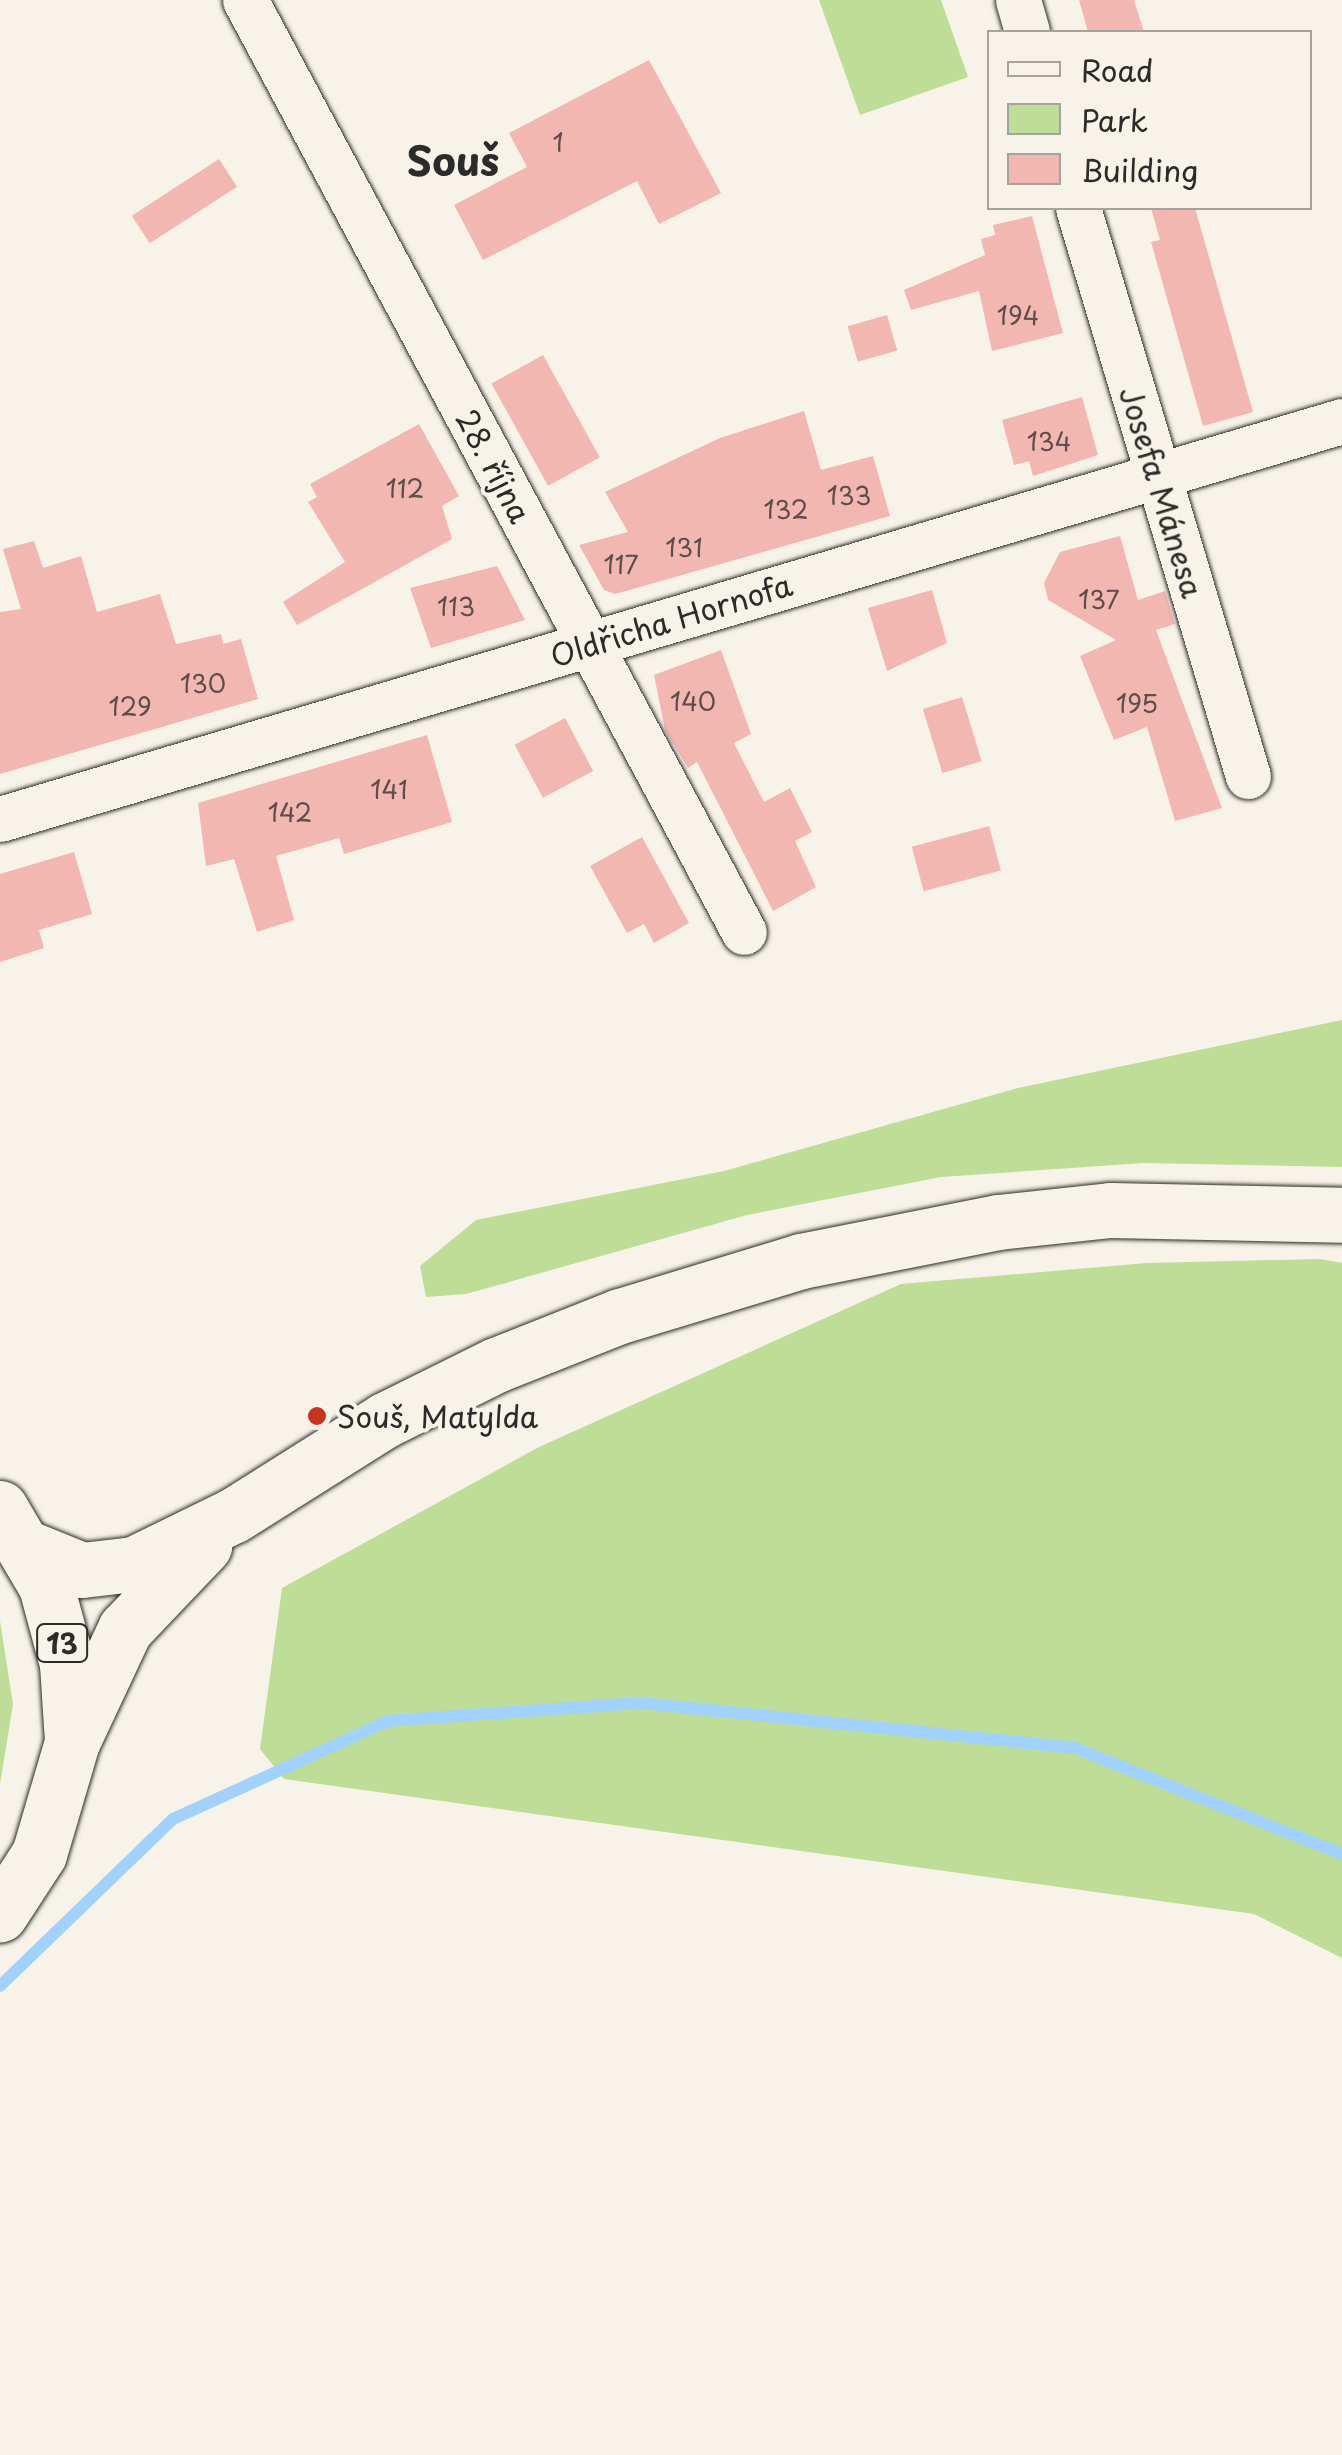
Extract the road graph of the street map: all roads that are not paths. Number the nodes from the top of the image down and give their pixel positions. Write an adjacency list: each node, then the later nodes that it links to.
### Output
1 (245, 0): 7 (street, 28. října)
2 (1018, 0): 3 (street)
3 (1026, 30)
4 (1079, 210): 6 (street, Josefa Mánesa)
5 (1342, 421): 6 (street, Oldřicha Hornofa)
6 (1156, 476): 7 (street, Oldřicha Hornofa); 8 (street, Josefa Mánesa)
7 (590, 644): 9 (street, Oldřicha Hornofa); 10 (street, 28. října)
8 (1248, 776)
9 (0, 818)
10 (744, 932)
11 (1342, 1215): 12 (main road)
12 (234, 1515): 13 (main road); 14 (main road)
13 (15, 1528): 14 (main road, 13)
14 (72, 1742): 15 (main road, 13)
15 (0, 1914)

